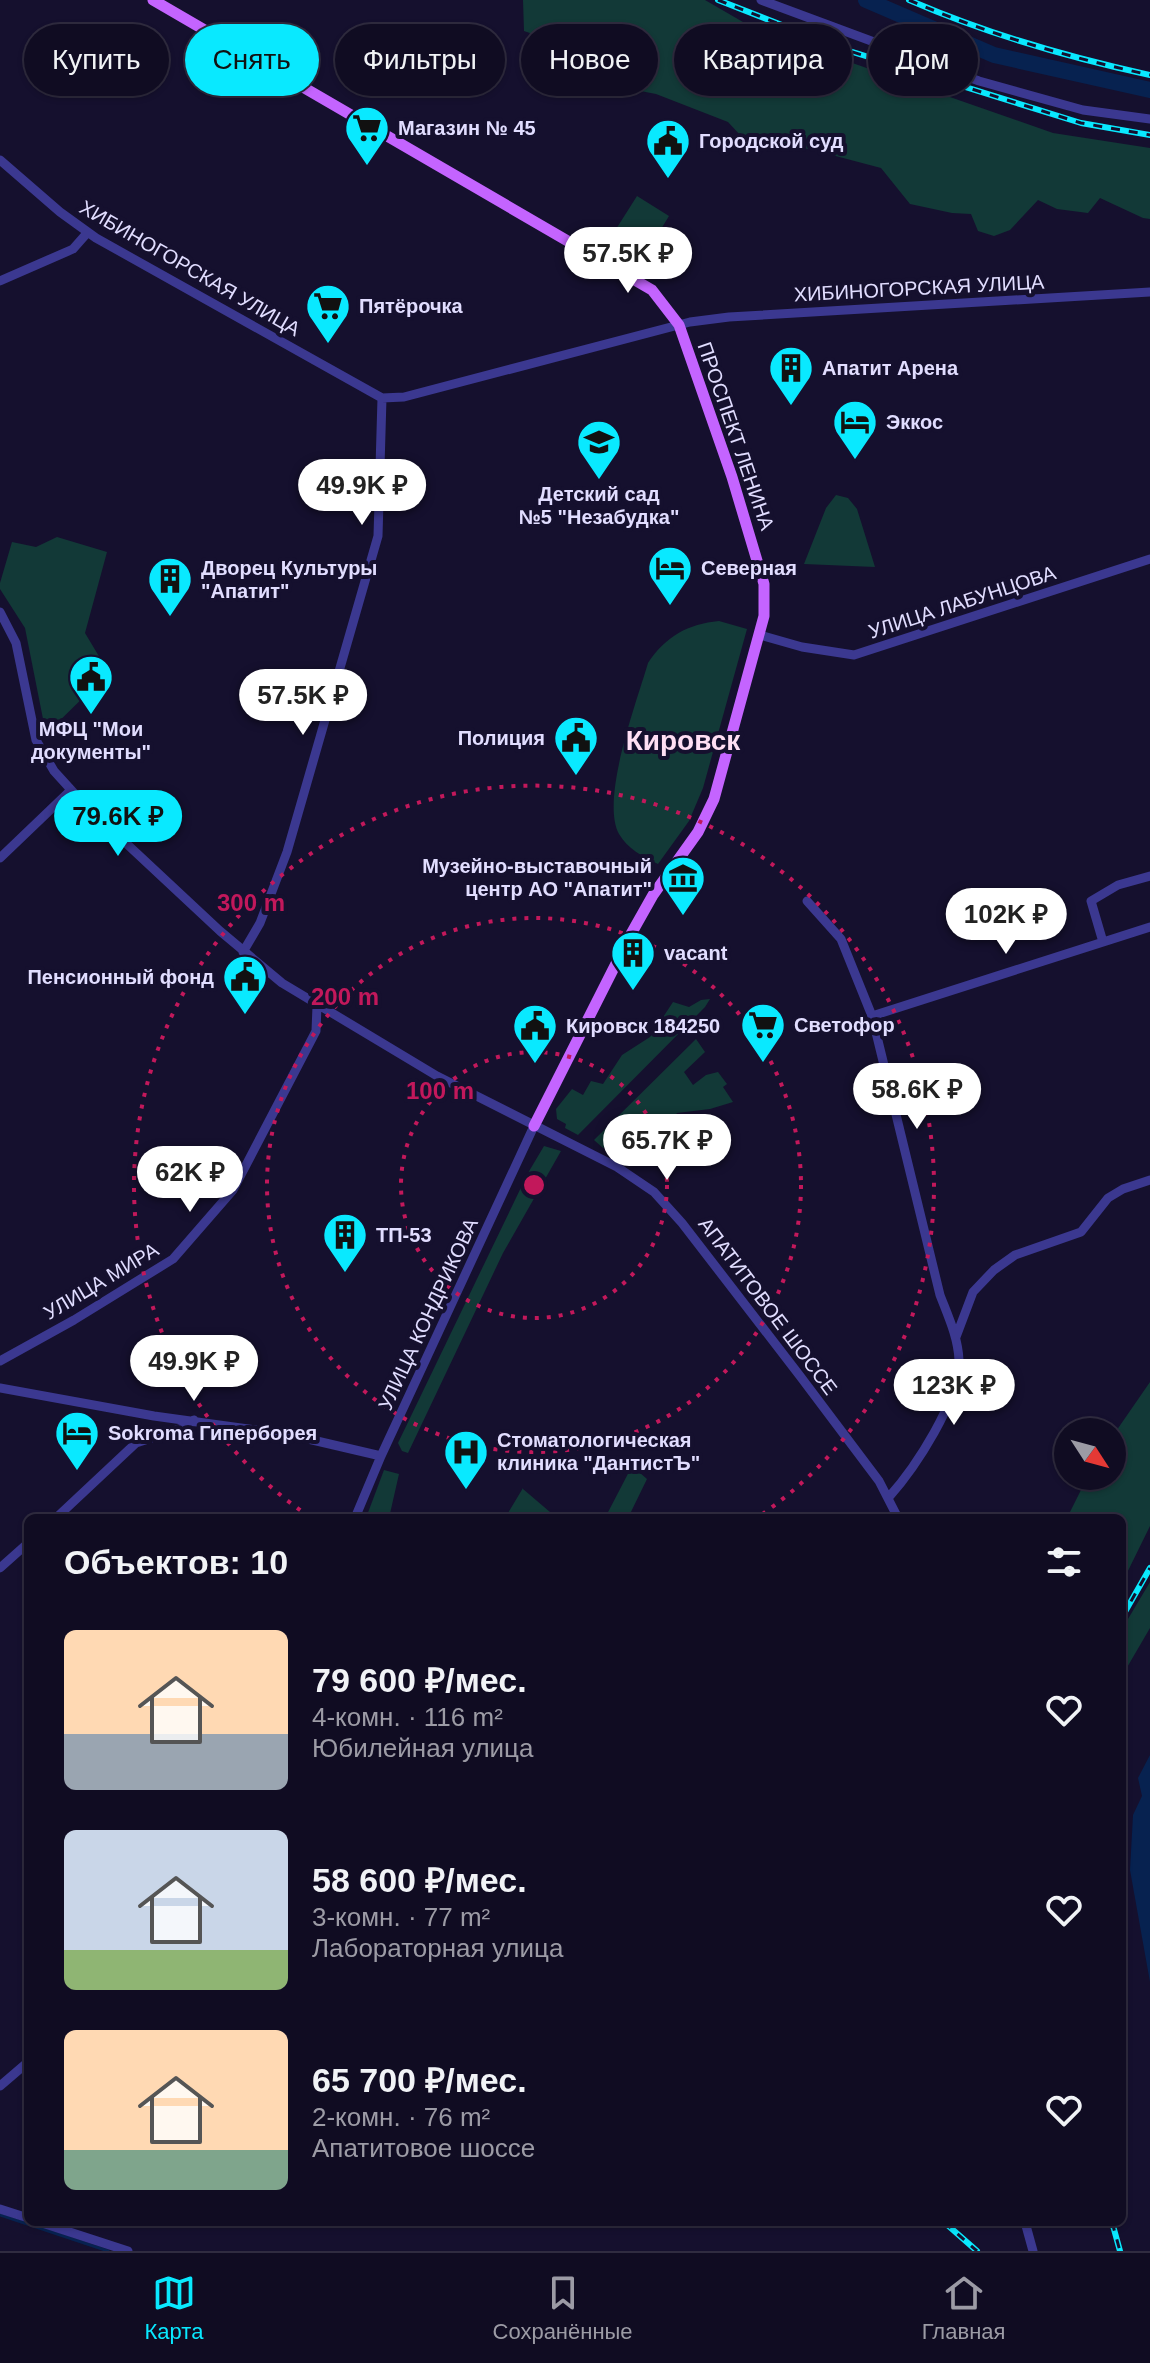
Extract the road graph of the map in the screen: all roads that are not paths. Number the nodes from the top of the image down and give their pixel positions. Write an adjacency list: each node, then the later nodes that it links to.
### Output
1 (153, 0): 8 (main road, ПРОСПЕКТ ЛЕНИНА)
2 (761, 0): 3 (street)
3 (1150, 119)
4 (0, 160): 5 (street, ХИБИНОГОРСКАЯ УЛИЦА)
5 (88, 232): 6 (street); 9 (street, ХИБИНОГОРСКАЯ УЛИЦА)
6 (0, 281)
7 (1150, 292): 8 (street, ХИБИНОГОРСКАЯ УЛИЦА)
8 (679, 325): 9 (street, ХИБИНОГОРСКАЯ УЛИЦА); 12 (main road, ПРОСПЕКТ ЛЕНИНА)
9 (382, 398): 19 (street)
10 (1150, 559): 12 (street, УЛИЦА ЛАБУНЦОВА)
11 (0, 612): 13 (street, АПАТИТОВОЕ ШОССЕ)
12 (761, 631): 22 (main road, ПРОСПЕКТ ЛЕНИНА)
13 (71, 790): 14 (street); 19 (street, АПАТИТОВОЕ ШОССЕ)
14 (0, 858)
15 (1150, 876): 18 (street)
16 (807, 901): 21 (street)
17 (1150, 927): 18 (street)
18 (1103, 942): 21 (street)
19 (243, 952): 20 (street, АПАТИТОВОЕ ШОССЕ)
20 (317, 1006): 22 (street, АПАТИТОВОЕ ШОССЕ); 25 (street, УЛИЦА МИРА)
21 (872, 1016): 24 (street)
22 (534, 1126): 28 (street, УЛИЦА КОНДРИКОВА); 29 (street, АПАТИТОВОЕ ШОССЕ)
23 (1150, 1180): 24 (street)
24 (956, 1337): 29 (street)
25 (0, 1361)
26 (0, 1388): 27 (street)
27 (194, 1420): 28 (street); 30 (street)
28 (381, 1456): 31 (street, УЛИЦА КОНДРИКОВА)
29 (889, 1497): 32 (street, АПАТИТОВОЕ ШОССЕ)
30 (60, 1514)
31 (357, 1514)
32 (896, 1514)
33 (24, 1547): 34 (street)
34 (0, 1568)
35 (24, 2065): 36 (street)
36 (0, 2086)
37 (0, 2209): 38 (street)
38 (24, 2217)
39 (51, 2226): 41 (street)
40 (1026, 2226): 42 (street)
41 (128, 2251)
42 (1033, 2251)

